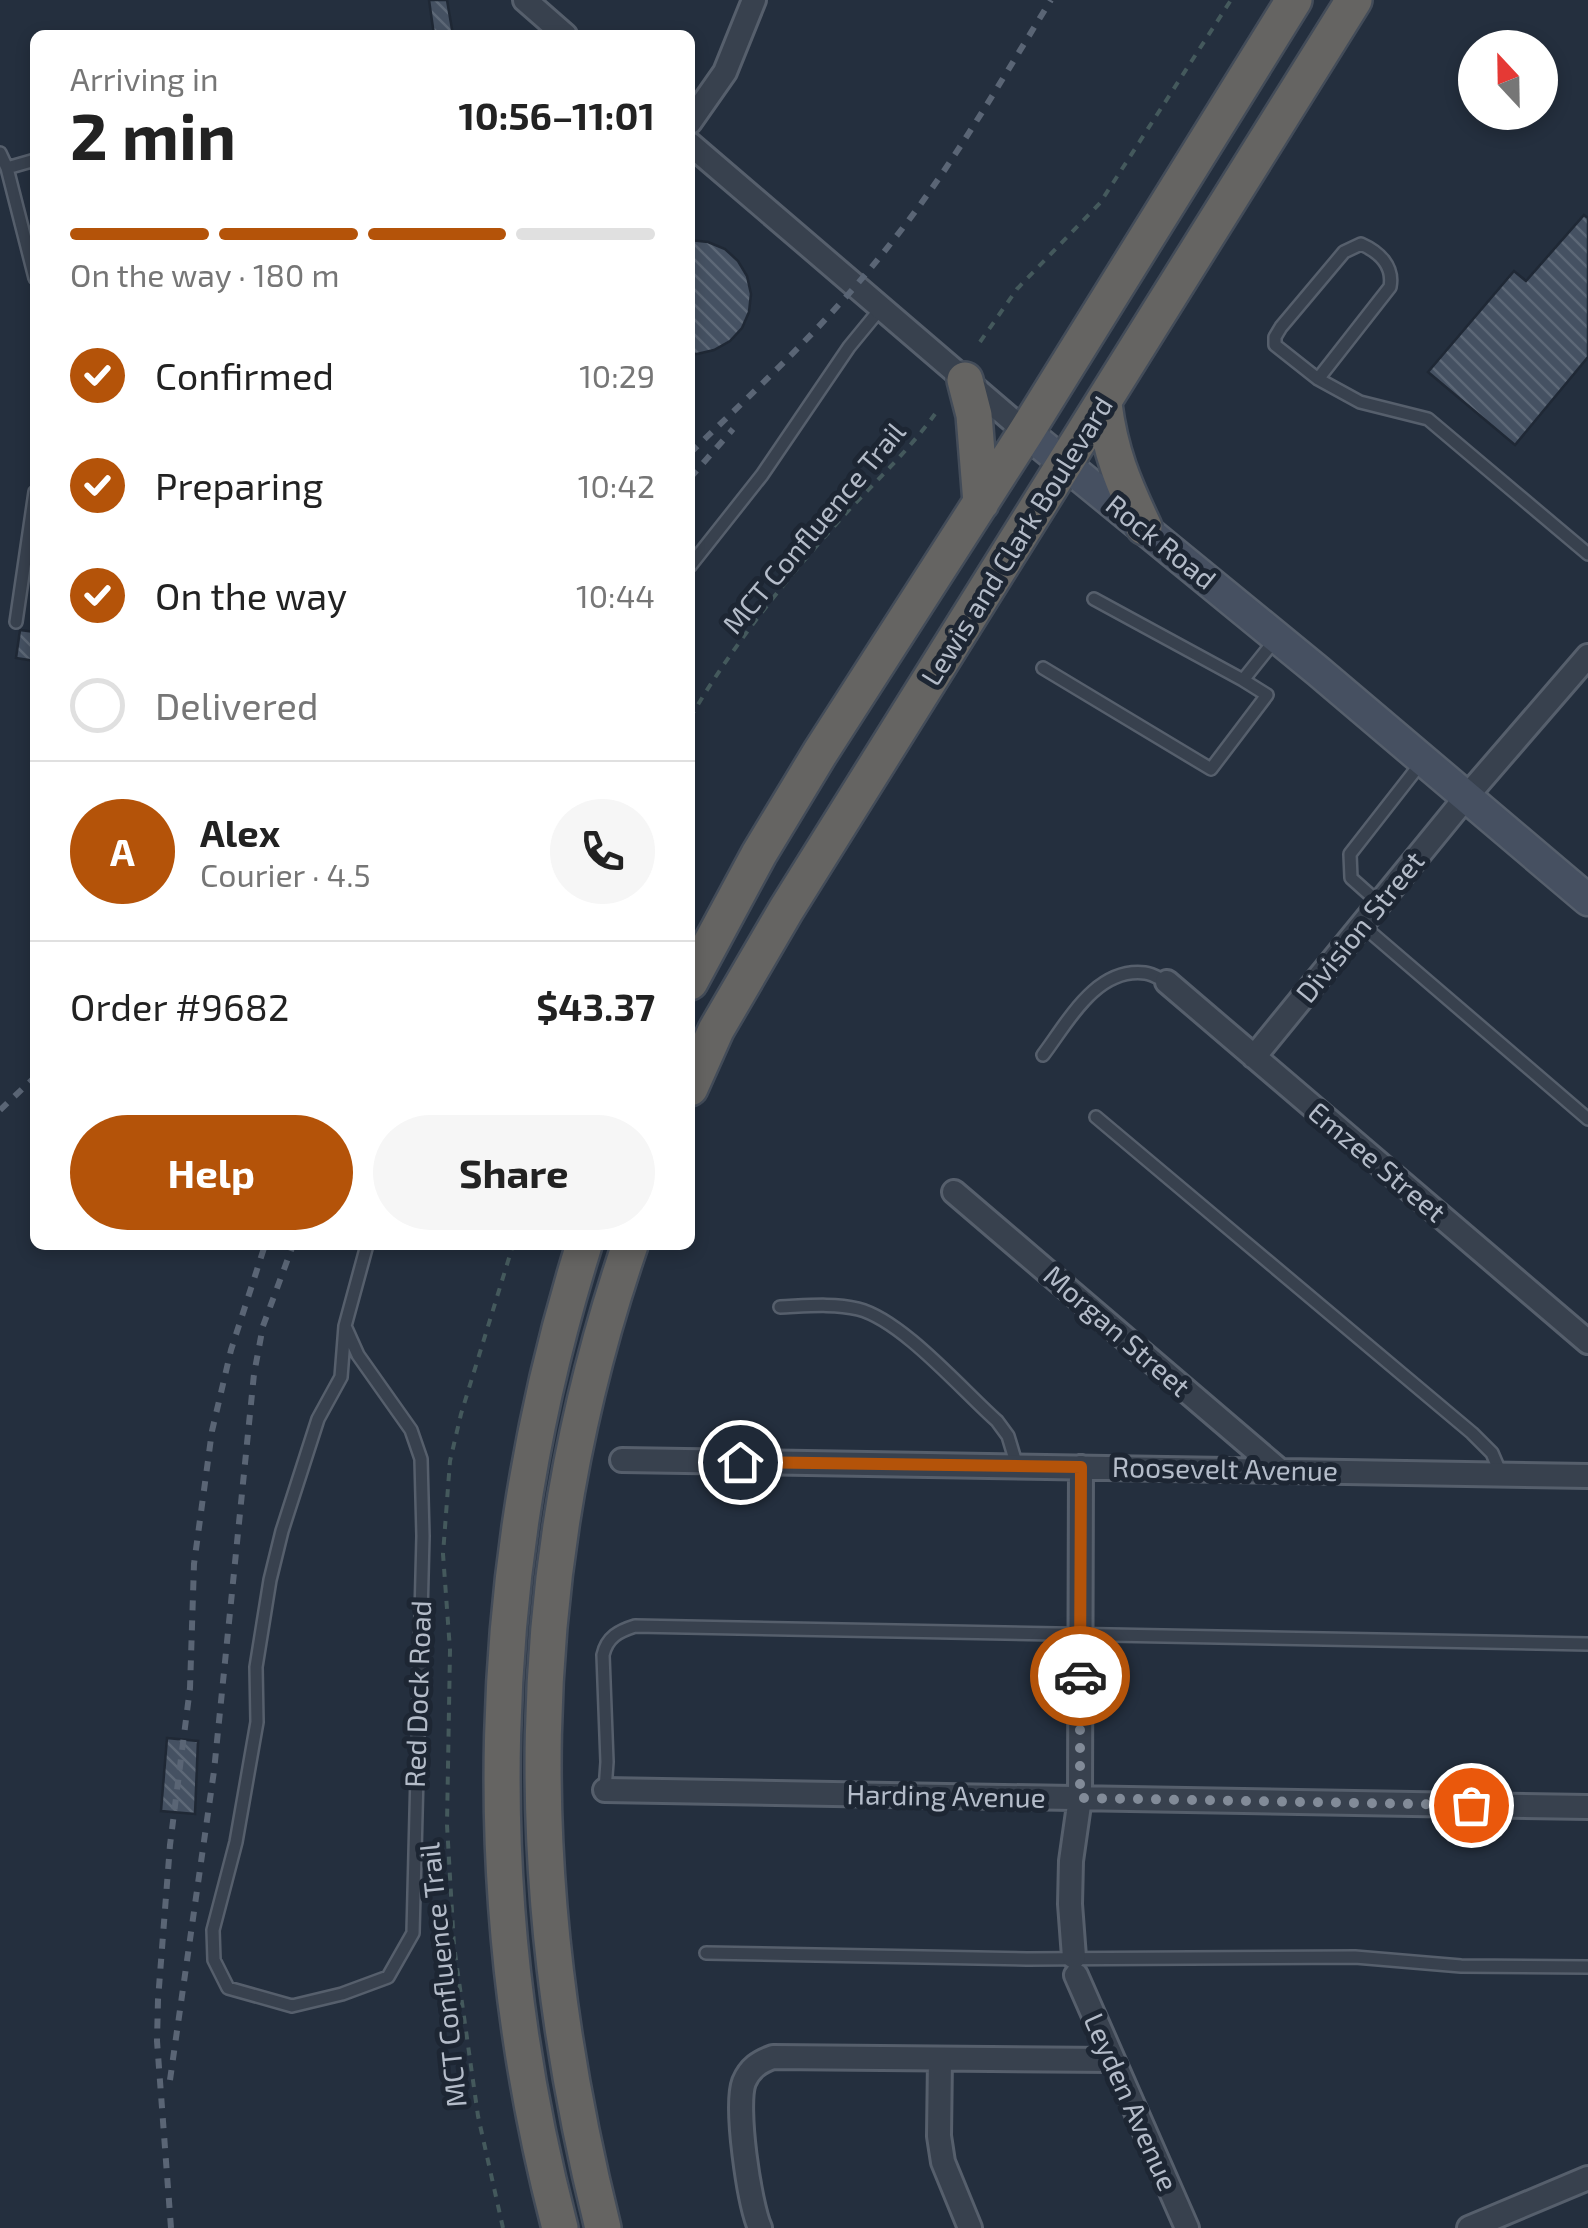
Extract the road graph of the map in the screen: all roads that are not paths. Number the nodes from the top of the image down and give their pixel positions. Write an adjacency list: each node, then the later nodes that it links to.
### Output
1 (524, 0): 5 (street)
2 (754, 0): 6 (street)
3 (1294, 0): 16 (highway, Lewis and Clark Boulevard)
4 (1354, 0): 15 (highway, Lewis and Clark Boulevard)
5 (556, 30)
6 (695, 115)
7 (695, 148): 12 (street, Rock Road)
8 (0, 153): 10 (lane)
9 (30, 161): 10 (lane)
10 (8, 168): 11 (lane)
11 (30, 258)
12 (881, 308): 14 (street, Rock Road); 22 (lane)
13 (1318, 379): 13 (lane); 21 (lane)
14 (965, 380): 16 (street, Rock Road); 18 (highway)
15 (1104, 404): 17 (highway, Lewis and Clark Boulevard); 20 (highway)
16 (1026, 432): 17 (main road, Rock Road); 18 (highway, Lewis and Clark Boulevard)
17 (1065, 463): 20 (main road, Rock Road); 38 (highway, Lewis and Clark Boulevard)
18 (981, 503): 34 (highway, Lewis and Clark Boulevard)
19 (30, 526): 24 (lane)
20 (1144, 527): 25 (main road, Rock Road)
21 (1588, 554)
22 (695, 560)
23 (1094, 598): 28 (lane)
24 (16, 622)
25 (1277, 637): 28 (lane); 29 (main road, Rock Road)
26 (1588, 656): 30 (street, Division Street)
27 (1043, 668): 28 (lane)
28 (1243, 680)
29 (1424, 760): 30 (main road, Rock Road); 32 (lane)
30 (1466, 796): 31 (main road, Rock Road); 32 (street, Division Street)
31 (1588, 900)
32 (1379, 903): 33 (street, Division Street)
33 (1362, 925): 37 (street, Division Street); 40 (lane)
34 (695, 973)
35 (1167, 982): 36 (lane); 37 (street, Emzee Street)
36 (1043, 1055)
37 (1254, 1057): 47 (street, Emzee Street)
38 (695, 1077)
39 (1096, 1116): 52 (lane)
40 (1588, 1119)
41 (954, 1192): 51 (street, Morgan Street)
42 (366, 1250): 46 (lane)
43 (583, 1250): 65 (highway)
44 (628, 1250): 66 (highway)
45 (780, 1308): 49 (lane)
46 (344, 1326): 46 (lane, Red Dock Road)
47 (1588, 1342)
48 (622, 1460): 49 (street, Roosevelt Avenue)
49 (1017, 1466): 50 (street, Roosevelt Avenue)
50 (1081, 1467): 51 (street, Roosevelt Avenue); 54 (street)
51 (1279, 1470): 52 (street, Roosevelt Avenue)
52 (1501, 1474): 53 (street, Roosevelt Avenue)
53 (1588, 1476)
54 (1080, 1632): 55 (lane); 56 (lane); 57 (street)
55 (1588, 1644)
56 (605, 1790): 57 (street, Harding Avenue)
57 (1080, 1798): 58 (street, Harding Avenue); 60 (street)
58 (1588, 1807)
59 (706, 1953): 60 (lane)
60 (1075, 1966): 61 (lane); 63 (street, Leyden Avenue)
61 (1588, 1967)
62 (940, 2059): 63 (street); 67 (street); 68 (street)
63 (1113, 2060): 69 (street, Leyden Avenue)
64 (1588, 2178): 70 (street)
65 (560, 2228)
66 (603, 2228)
67 (760, 2228)
68 (970, 2228)
69 (1187, 2228)
70 (1469, 2228)

